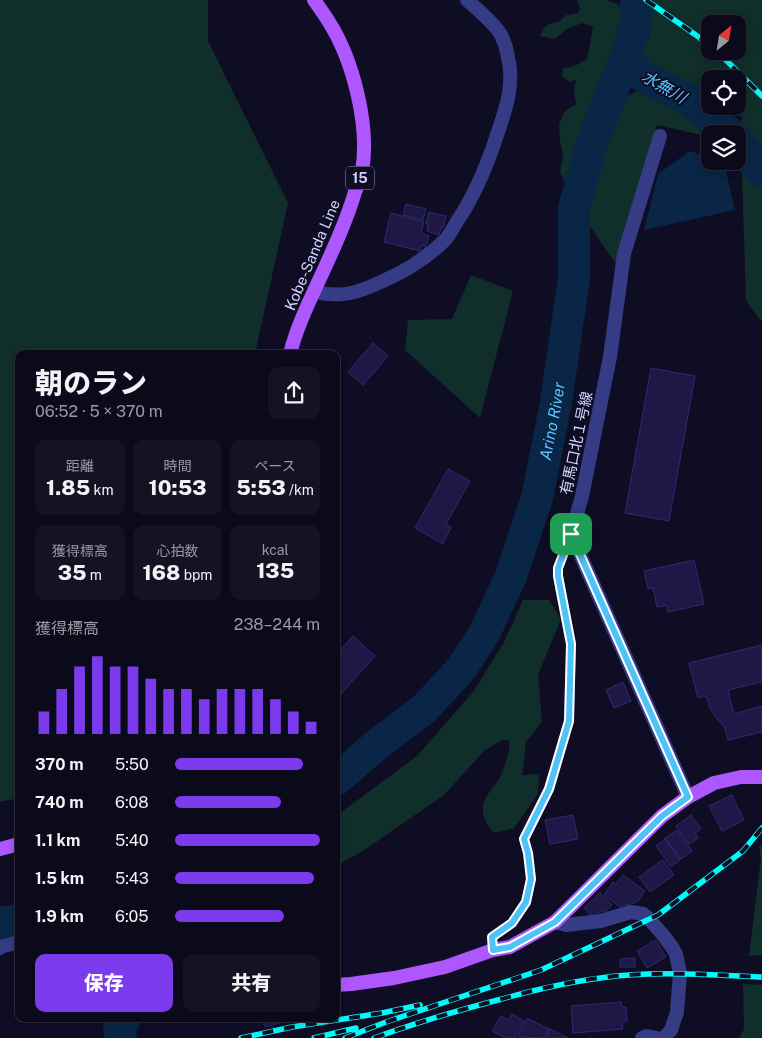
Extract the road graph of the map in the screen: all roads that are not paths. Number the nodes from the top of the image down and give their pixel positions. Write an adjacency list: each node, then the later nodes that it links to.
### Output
1 (314, 0): 4 (main road, Kobe-Sanda Line / 15)
2 (467, 0): 4 (street)
3 (660, 136): 6 (street, 有馬口北１号線)
4 (314, 292): 5 (main road, Kobe-Sanda Line / 15)
5 (291, 350)
6 (571, 534): 8 (street); 14 (lane)
7 (762, 777): 8 (main road)
8 (688, 797): 11 (main road)
9 (15, 845): 10 (main road)
10 (0, 849)
11 (555, 922): 14 (main road); 18 (street)
12 (15, 943): 13 (street)
13 (0, 947)
14 (493, 950): 15 (main road)
15 (340, 985)
16 (642, 1038): 17 (street)
17 (657, 1038)
18 (664, 1038)

